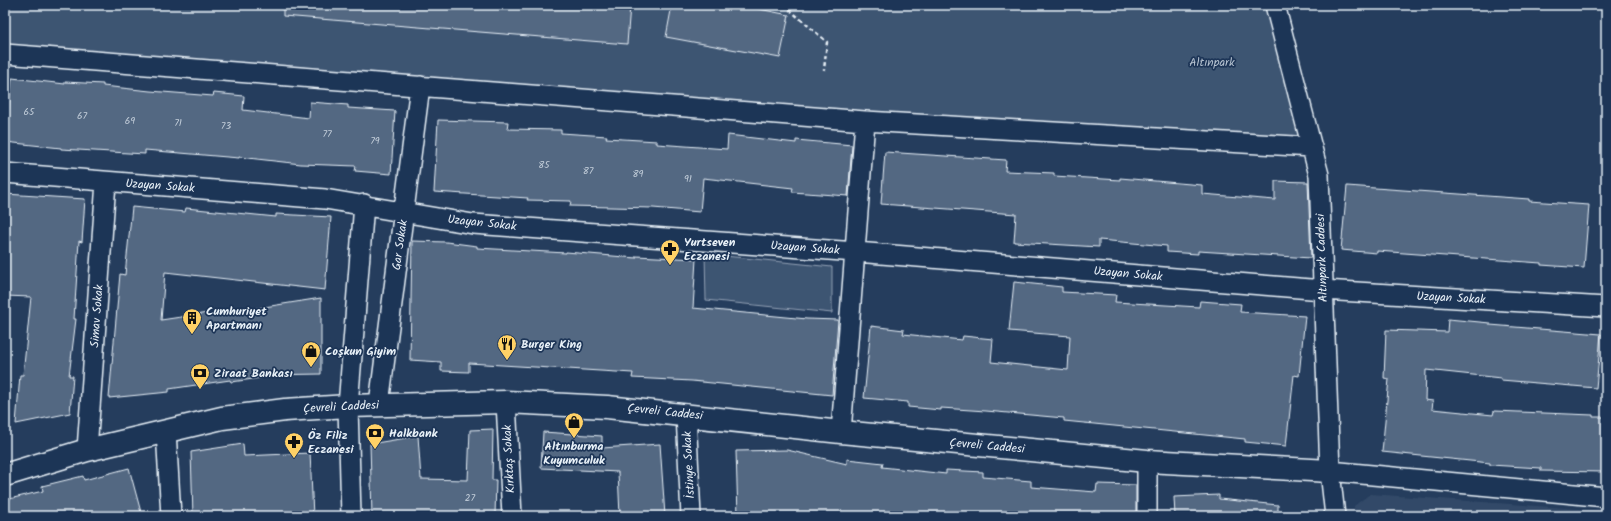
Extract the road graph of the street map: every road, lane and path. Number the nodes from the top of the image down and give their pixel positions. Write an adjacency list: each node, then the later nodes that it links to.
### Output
1 (784, 5): 4 (path)
2 (1275, 5): 7 (street, Altınpark Caddesi)
3 (5, 54): 5 (street)
4 (824, 70)
5 (420, 86): 6 (street); 11 (street, Gar Sokak)
6 (865, 121): 7 (street); 12 (street)
7 (1312, 148): 13 (street, Altınpark Caddesi)
8 (5, 173): 9 (street, Uzayan Sokak)
9 (106, 182): 10 (street, Uzayan Sokak); 21 (street, Simav Sokak)
10 (364, 204): 11 (street, Uzayan Sokak); 17 (street)
11 (405, 212): 12 (street, Uzayan Sokak); 16 (street, Gar Sokak)
12 (856, 252): 13 (street, Uzayan Sokak); 20 (street)
13 (1323, 290): 14 (street, Uzayan Sokak); 23 (street, Altınpark Caddesi)
14 (1606, 307)
15 (506, 402): 16 (main road, Çevreli Caddesi); 18 (main road, Çevreli Caddesi); 28 (street, Kırktaş Sokak)
16 (379, 404): 17 (main road, Çevreli Caddesi)
17 (348, 406): 19 (main road, Çevreli Caddesi); 27 (street)
18 (686, 414): 20 (main road, Çevreli Caddesi); 29 (street, İstinye Sokak)
19 (166, 431): 21 (main road, Çevreli Caddesi); 26 (street)
20 (841, 432): 22 (main road, Çevreli Caddesi)
21 (88, 450): 24 (main road, Çevreli Caddesi)
22 (1147, 461): 23 (main road, Çevreli Caddesi); 30 (street)
23 (1330, 471): 25 (street); 31 (street, Altınpark Caddesi)
24 (5, 475)
25 (1606, 497)
26 (171, 516)
27 (351, 516)
28 (512, 516)
29 (691, 516)
30 (1147, 516)
31 (1335, 516)

